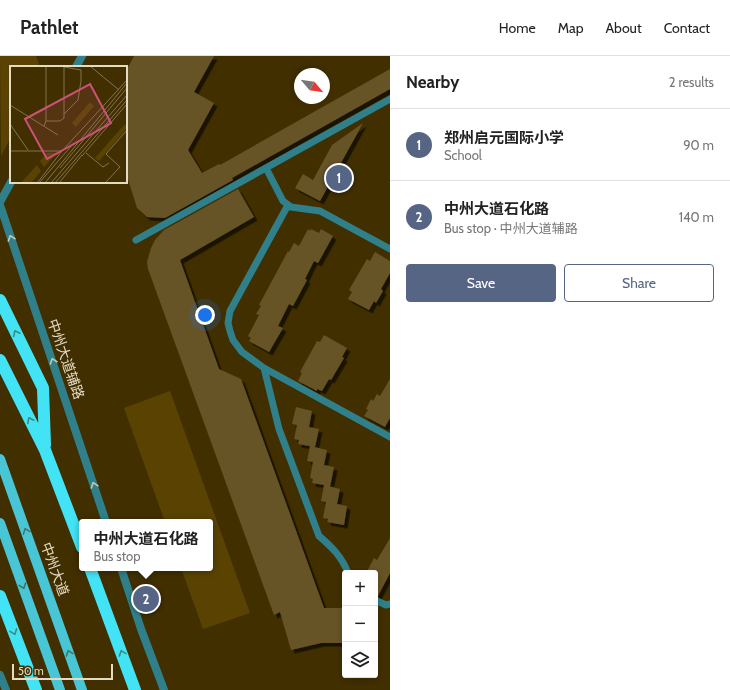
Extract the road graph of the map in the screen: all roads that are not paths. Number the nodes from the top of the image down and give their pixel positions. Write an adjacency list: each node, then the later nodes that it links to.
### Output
1 (82, 56): 2 (street)
2 (77, 66)
3 (390, 99): 4 (lane)
4 (266, 168): 7 (lane); 8 (lane)
5 (11, 183): 6 (street)
6 (0, 204): 16 (street, 中州大道辅路, one-way to 6)
7 (288, 205): 9 (lane); 12 (lane)
8 (136, 240)
9 (390, 249)
10 (0, 300): 14 (highway, one-way to 10)
11 (0, 360): 14 (highway, one-way to 11)
12 (264, 368): 13 (lane); 19 (lane)
13 (390, 437)
14 (45, 450): 18 (highway)
15 (0, 458): 29 (main road, 中州大道, one-way to 15)
16 (105, 519)
17 (0, 523): 28 (main road, one-way to 28)
18 (79, 539)
19 (347, 570)
20 (91, 571): 30 (highway, one-way to 20)
21 (122, 571): 31 (street)
22 (0, 596): 27 (highway, one-way to 27)
23 (378, 601): 24 (lane)
24 (390, 604)
25 (0, 675): 26 (street)
26 (6, 690)
27 (36, 690)
28 (60, 690)
29 (82, 690)
30 (135, 690)
31 (164, 690)

